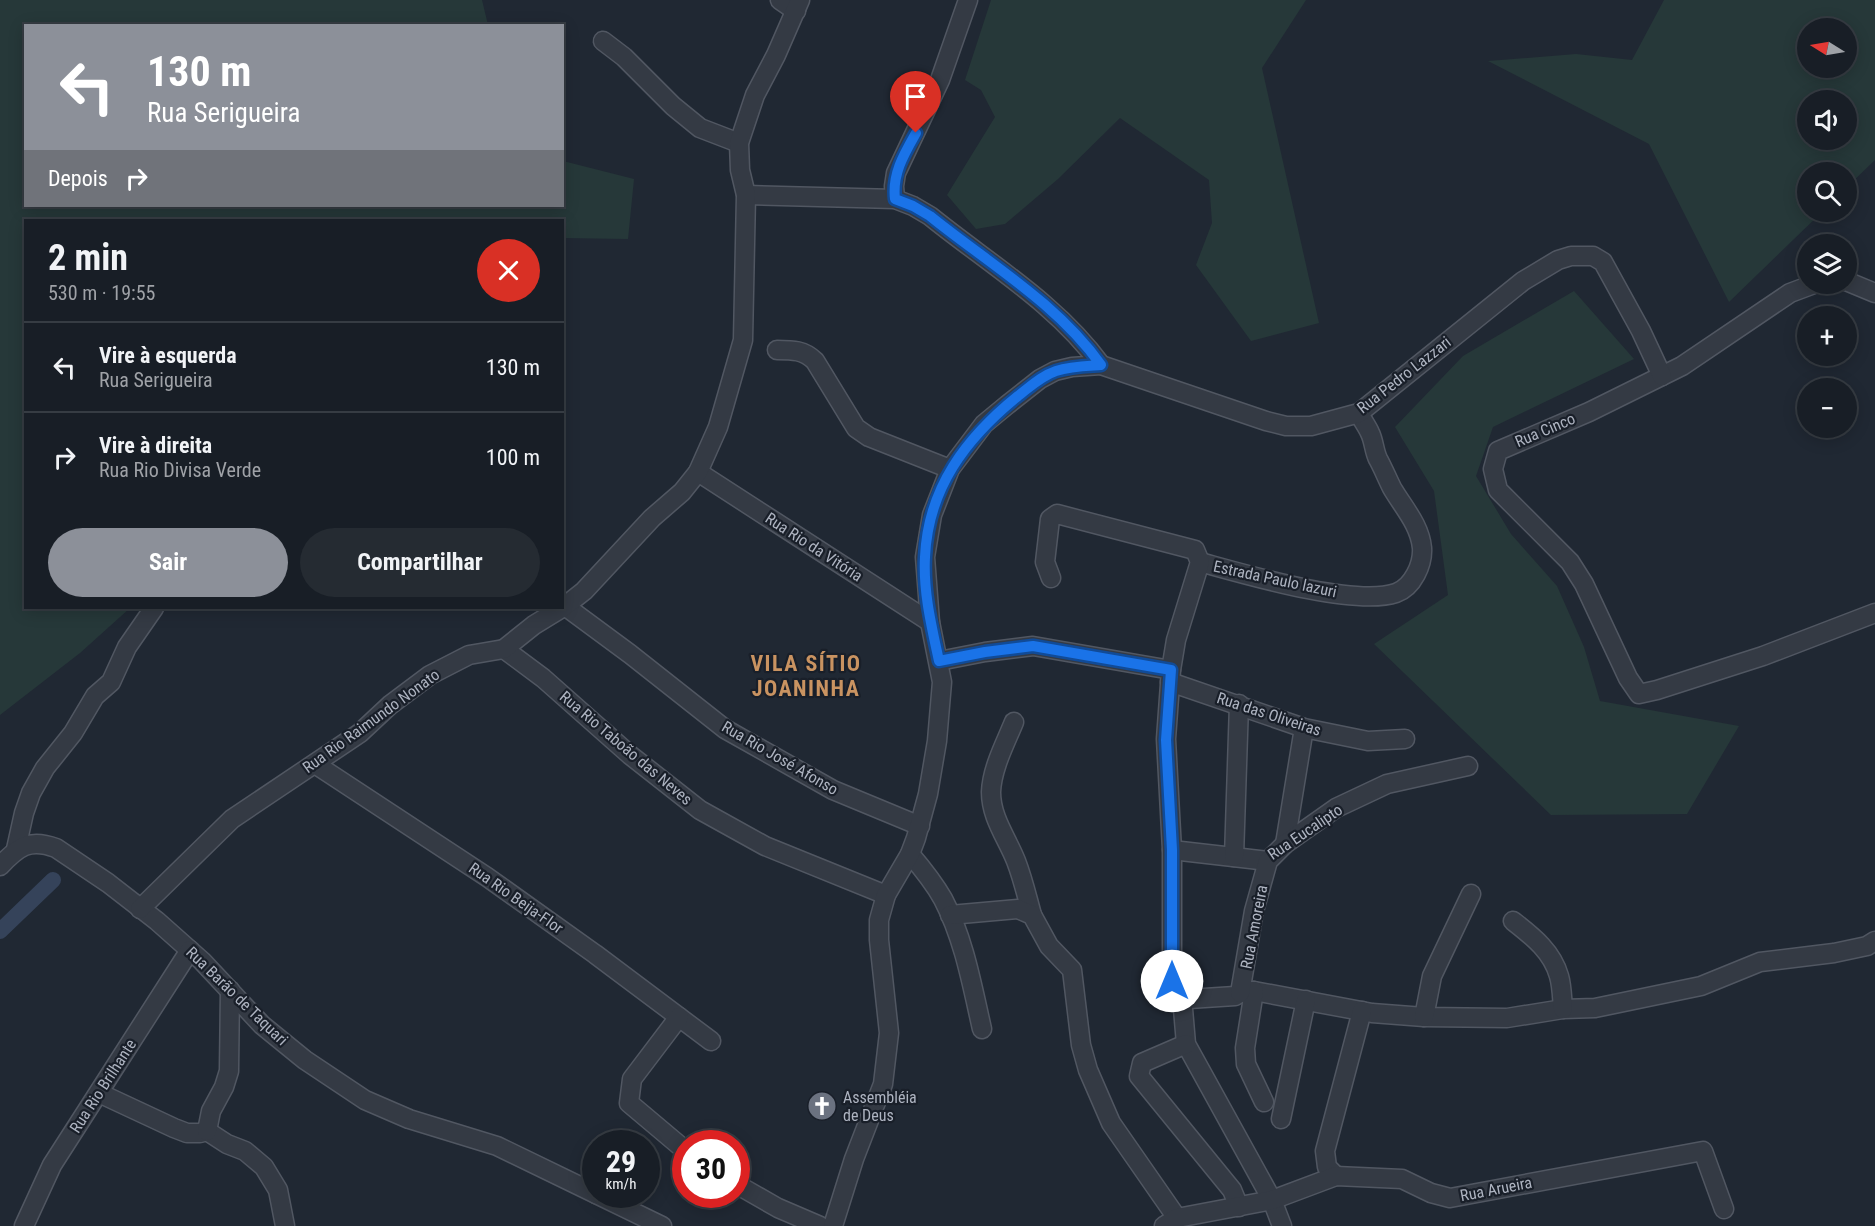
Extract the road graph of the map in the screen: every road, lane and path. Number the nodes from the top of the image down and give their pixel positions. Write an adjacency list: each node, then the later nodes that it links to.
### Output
1 (780, 0): 3 (street)
2 (968, 0): 7 (street)
3 (798, 5): 5 (street, Rua Rio Raimundo Nonato)
4 (603, 41): 5 (street)
5 (739, 143): 6 (street, Rua Rio Raimundo Nonato)
6 (746, 195): 7 (street); 16 (street, Rua Rio Raimundo Nonato)
7 (895, 199): 12 (street)
8 (1857, 286): 10 (street)
9 (1797, 290): 13 (street, Rua Cinco)
10 (1875, 293)
11 (777, 350): 15 (street)
12 (1101, 365): 14 (street, Rua Pedro Lazzari); 15 (street)
13 (1662, 376): 14 (street, Rua Pedro Lazzari); 22 (street, Rua Cinco)
14 (1359, 413): 17 (street, Estrada Paulo lazuri)
15 (950, 469): 23 (street)
16 (698, 472): 19 (street, Rua Rio Raimundo Nonato); 23 (street, Rua Rio da Vitória)
17 (1200, 562): 18 (street); 26 (street)
18 (1051, 578)
19 (565, 606): 33 (street, Rua Rio José Afonso)
20 (153, 609): 35 (street)
21 (560, 609): 24 (street, Rua Rio Raimundo Nonato)
22 (1875, 613)
23 (930, 622): 25 (street)
24 (504, 649): 31 (street, Rua Rio Raimundo Nonato); 42 (street, Rua Rio Taboão das Neves)
25 (939, 661): 26 (street, Rua das Oliveiras); 33 (street)
26 (1170, 676): 27 (street, Rua das Oliveiras); 36 (street)
27 (1239, 704): 29 (street, Rua das Oliveiras); 38 (street)
28 (1014, 722): 45 (street)
29 (1304, 728): 30 (street, Rua das Oliveiras); 34 (street)
30 (1405, 739)
31 (315, 764): 43 (street, Rua Rio Raimundo Nonato); 55 (street, Rua Rio Beija-Flor)
32 (1468, 766): 34 (street, Rua Eucalipto)
33 (920, 826): 37 (street)
34 (1284, 844): 39 (street, Rua Eucalipto)
35 (16, 849): 40 (street); 43 (street, Rua Barão de Taquari)
36 (1172, 850): 38 (street, Rua Eucalipto); 51 (street)
37 (910, 854): 42 (street); 44 (street)
38 (1234, 857): 39 (street, Rua Eucalipto)
39 (1268, 861): 50 (street, Rua Amoreira)
40 (0, 866)
41 (1471, 894): 56 (street)
42 (886, 895): 77 (street)
43 (140, 909): 48 (street, Rua Barão de Taquari)
44 (950, 915): 45 (street); 57 (street)
45 (1032, 915): 72 (street)
46 (1513, 921): 53 (street)
47 (1875, 941): 53 (street)
48 (190, 950): 49 (street, Rua Barão de Taquari); 60 (street, Rua Rio Brilhante)
49 (230, 990): 63 (street); 66 (street, Rua Barão de Taquari)
50 (1247, 992): 51 (street); 52 (street); 61 (street, Rua Amoreira)
51 (1182, 997): 59 (street)
52 (1306, 1000): 54 (street); 62 (street)
53 (1563, 1009): 56 (street)
54 (1362, 1011): 56 (street); 65 (street)
55 (679, 1017): 58 (street, Rua Rio Beija-Flor); 64 (street)
56 (1424, 1017)
57 (982, 1029)
58 (711, 1041)
59 (1186, 1044): 68 (street); 71 (street)
60 (99, 1093): 63 (street); 73 (street, Rua Rio Brilhante)
61 (1264, 1102)
62 (1281, 1119)
63 (207, 1131): 74 (street)
64 (672, 1139)
65 (1336, 1176): 68 (street, Rua Arueira); 70 (street, Rua Arueira)
66 (582, 1187)
67 (750, 1192): 76 (street)
68 (1272, 1200): 71 (street, Rua Arueira); 78 (street)
69 (625, 1208): 75 (street, Rua Barão de Taquari)
70 (1724, 1209)
71 (1230, 1214): 72 (street, Rua Arueira)
72 (1172, 1223)
73 (24, 1226)
74 (285, 1226)
75 (662, 1226)
76 (820, 1226)
77 (833, 1226)
78 (1282, 1226)

